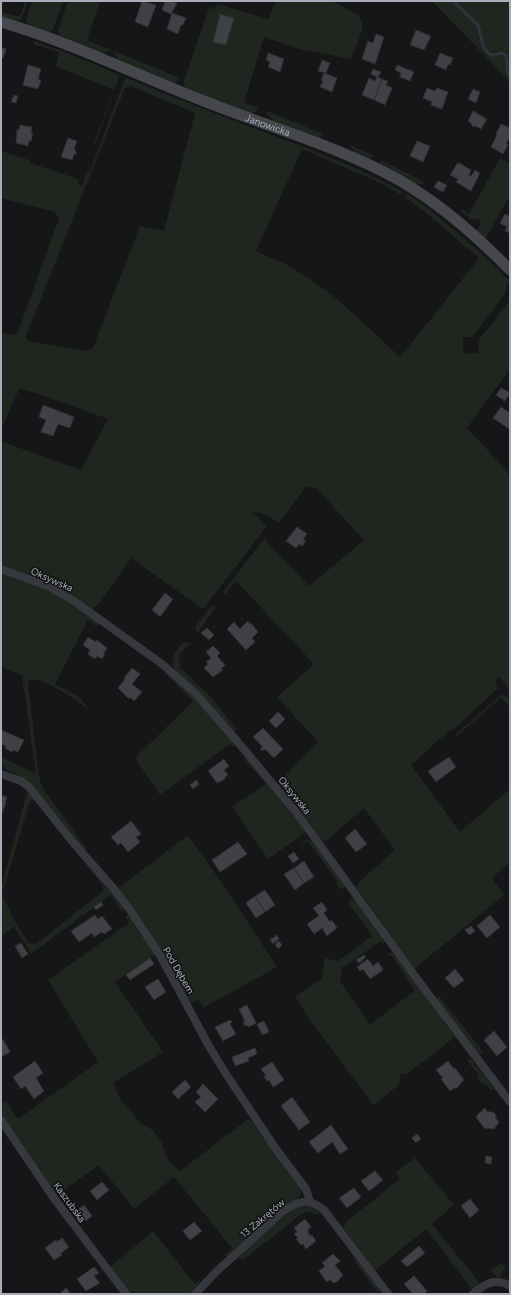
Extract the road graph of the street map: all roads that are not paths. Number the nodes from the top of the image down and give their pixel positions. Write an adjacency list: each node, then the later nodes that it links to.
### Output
1 (1, 22): 2 (street, Janowicka)
2 (510, 270)
3 (1, 569): 5 (street, Oksywska)
4 (1, 774): 7 (street, Pod Dębem)
5 (510, 1102)
6 (1, 1120): 9 (street, Kaszubska)
7 (310, 1202): 10 (street, 13 Zakrętów); 11 (street)
8 (510, 1286): 12 (street)
9 (126, 1294)
10 (195, 1294)
11 (388, 1294)
12 (473, 1294)

